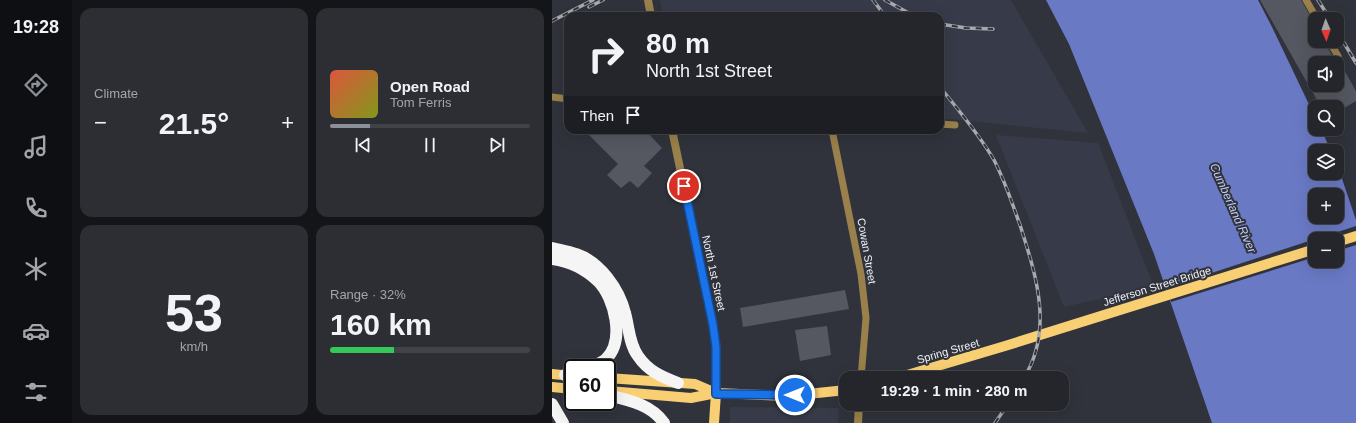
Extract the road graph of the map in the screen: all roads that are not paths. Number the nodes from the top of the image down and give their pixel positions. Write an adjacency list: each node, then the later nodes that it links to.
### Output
1 (648, 0): 3 (street)
2 (1306, 0): 4 (street)
3 (650, 12)
4 (1313, 12)
5 (1334, 48): 6 (street)
6 (1338, 56)
7 (552, 97): 8 (street)
8 (564, 98)
9 (944, 124): 10 (street)
10 (955, 125)
11 (673, 134): 30 (street, North 1st Street)
12 (833, 134): 20 (street, Cowan Street)
13 (1356, 236): 14 (main road)
14 (1344, 240)
15 (552, 248): 25 (highway)
16 (1308, 251): 18 (main road, Jefferson Street Bridge)
17 (552, 259): 19 (highway)
18 (1005, 346): 21 (main road, Spring Street)
19 (606, 359)
20 (862, 371)
21 (921, 371)
22 (552, 374): 23 (main road)
23 (564, 375)
24 (616, 379): 25 (main road)
25 (678, 383): 30 (main road)
26 (552, 387): 27 (main road)
27 (564, 388)
28 (839, 391): 30 (main road)
29 (616, 392): 30 (main road)
30 (716, 394): 36 (main road, North 1st Street)
31 (616, 397): 35 (highway)
32 (552, 404): 34 (highway)
33 (859, 411): 37 (street)
34 (562, 421)
35 (664, 423)
36 (714, 423)
37 (858, 423)

